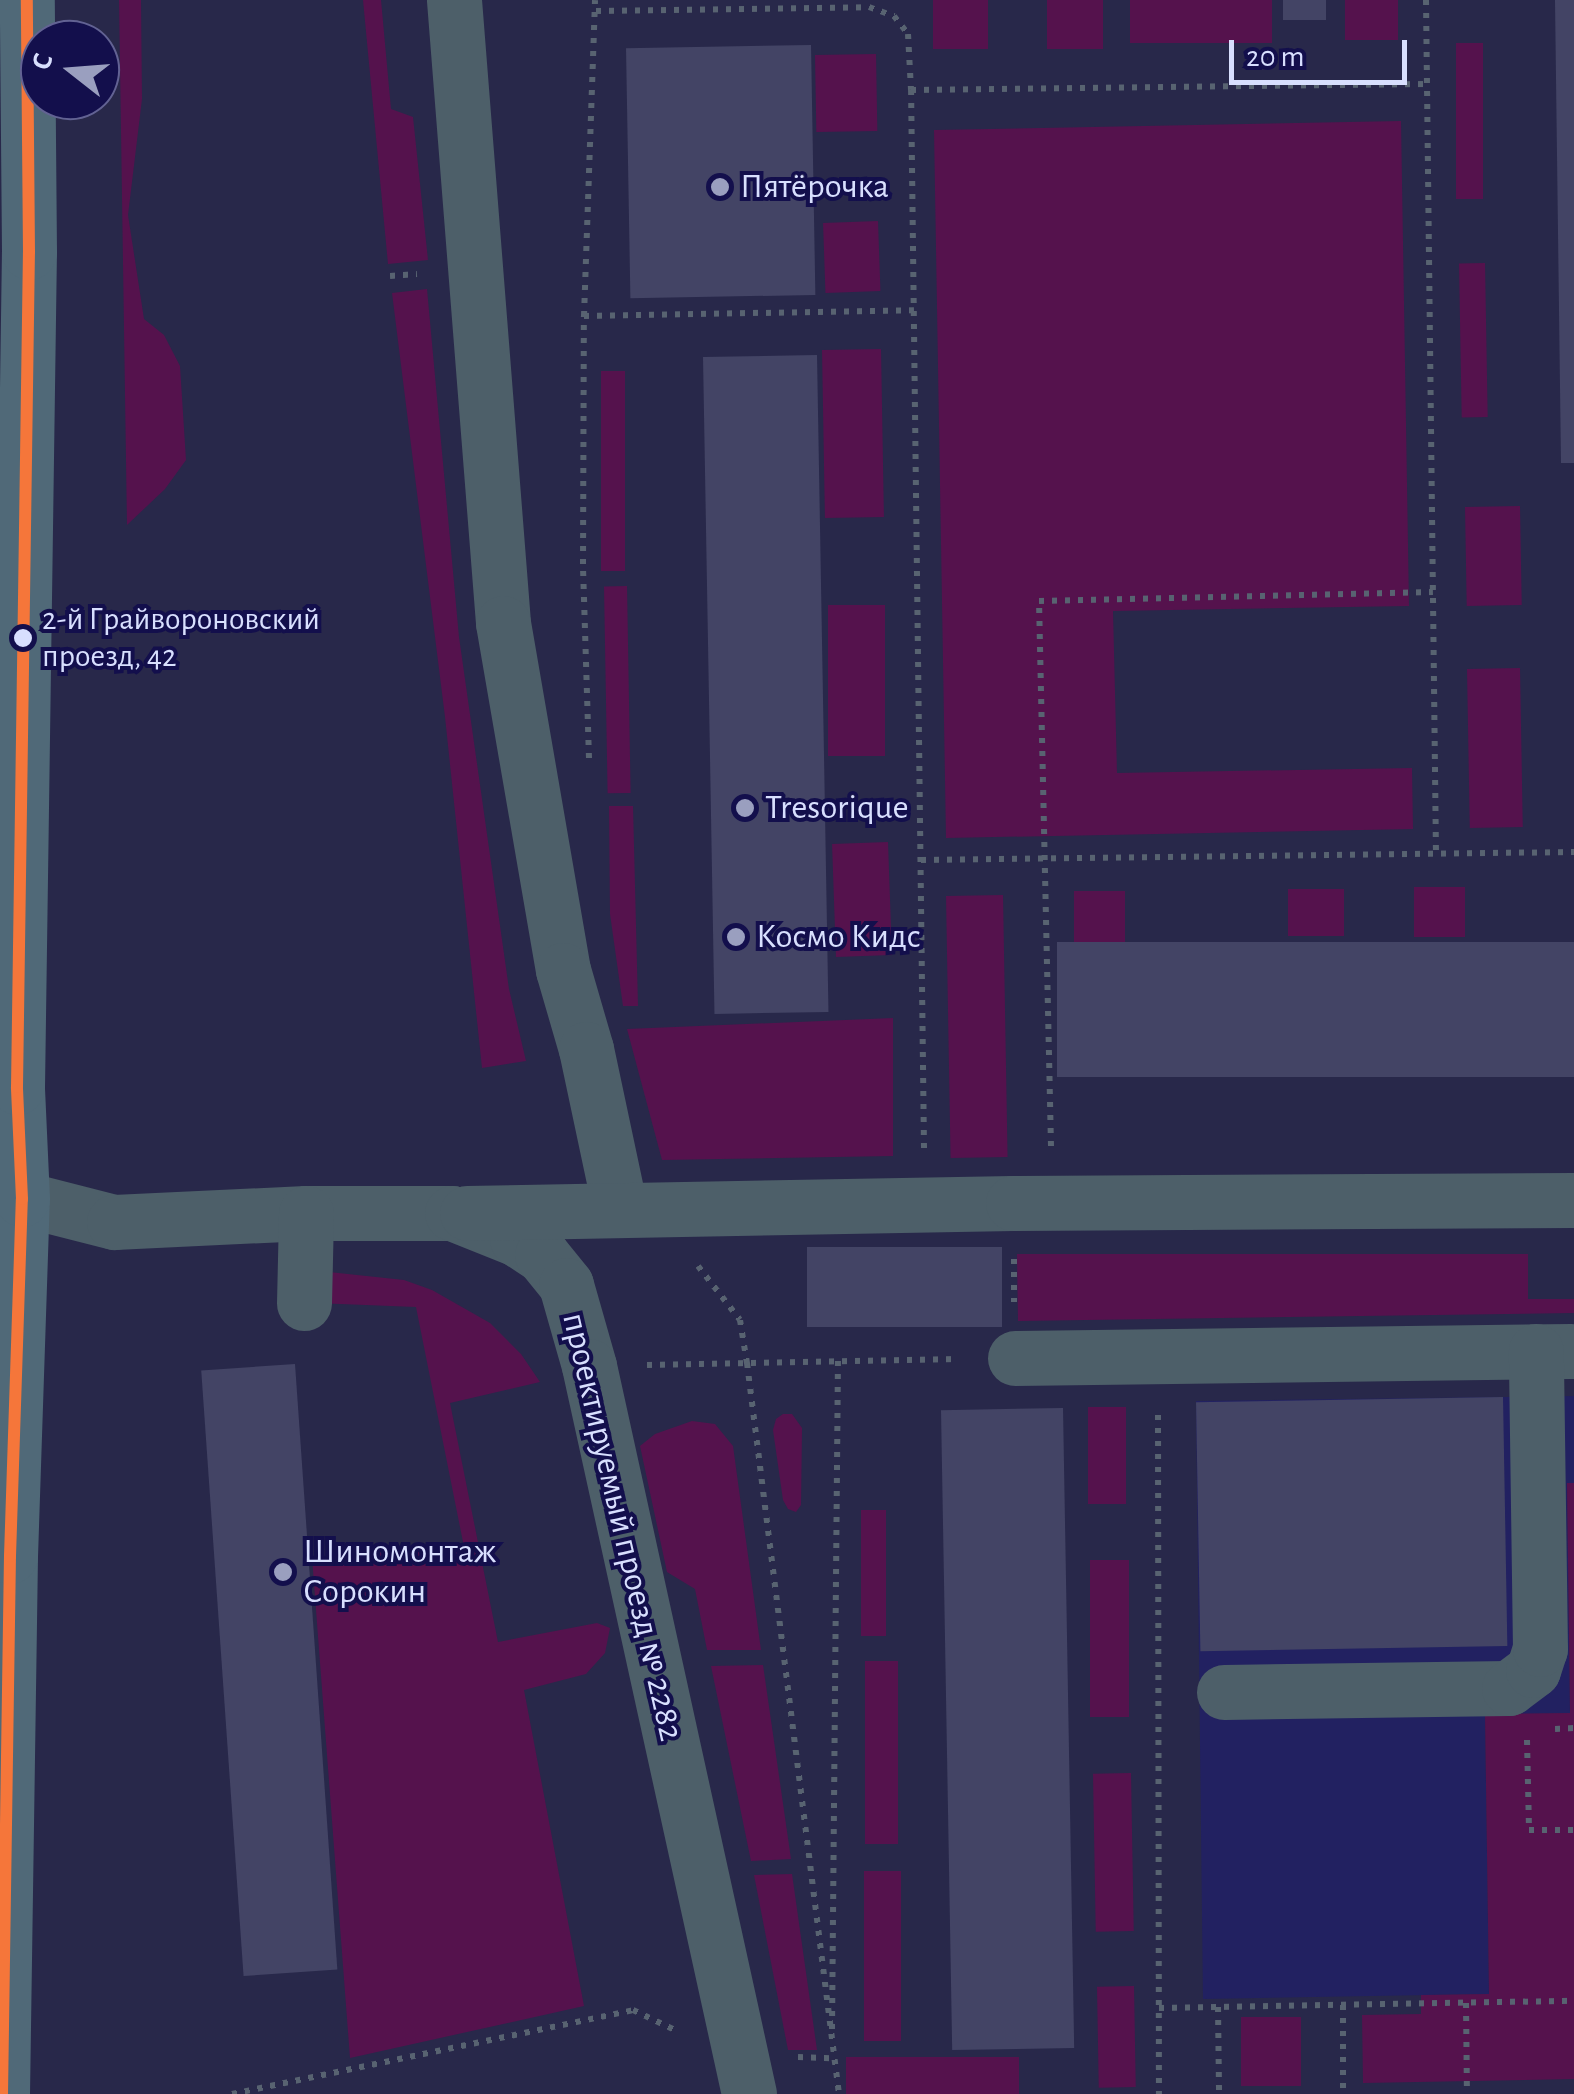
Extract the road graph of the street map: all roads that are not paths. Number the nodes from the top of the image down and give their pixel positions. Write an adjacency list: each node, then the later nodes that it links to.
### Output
1 (27, 0): 3 (main road)
2 (454, 0): 5 (street)
3 (11, 1196): 6 (street, проектируемый проезд № 2282); 13 (main road)
4 (1574, 1200): 5 (street)
5 (620, 1209): 7 (street)
6 (306, 1213): 7 (street, проектируемый проезд № 2282); 8 (street)
7 (452, 1213): 12 (street, проектируемый проезд № 2282)
8 (304, 1303)
9 (1555, 1351): 10 (street); 11 (street)
10 (1015, 1358)
11 (1224, 1692)
12 (743, 2068)
13 (2, 2094)

